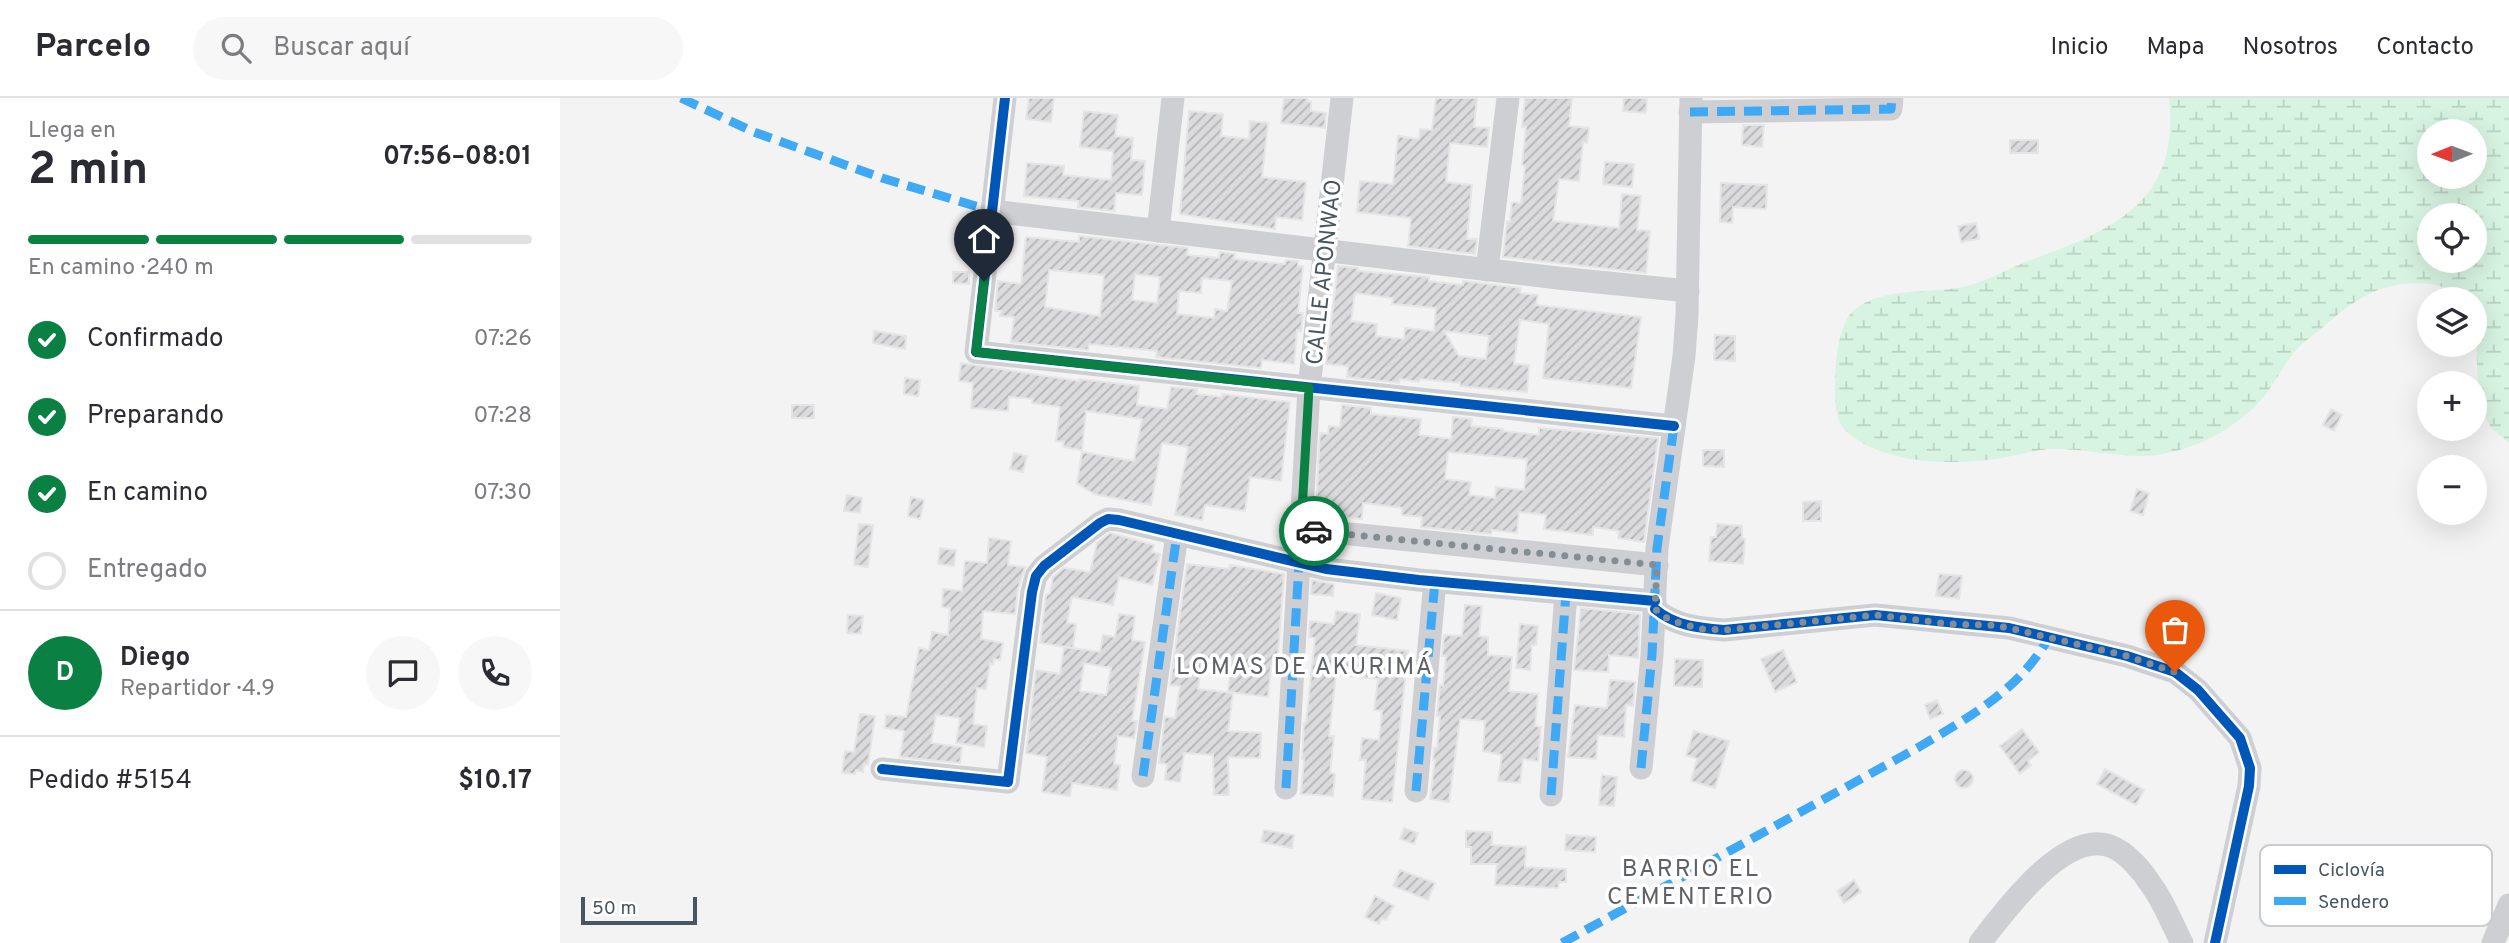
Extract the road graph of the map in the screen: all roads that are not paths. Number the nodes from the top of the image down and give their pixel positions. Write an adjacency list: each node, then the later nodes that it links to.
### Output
1 (1005, 98): 7 (street)
2 (1173, 98): 8 (street)
3 (1342, 98): 9 (street, CALLE APONWAO)
4 (1508, 98): 10 (street)
5 (1892, 98): 6 (street)
6 (1691, 105): 11 (street)
7 (992, 211): 8 (street); 12 (street)
8 (1158, 231): 9 (street)
9 (1325, 250): 10 (street); 12 (street, CALLE APONWAO)
10 (1487, 270): 11 (street)
11 (1688, 291): 13 (street)
12 (1309, 388): 13 (street); 16 (street, CALLE APONWAO)
13 (1674, 426): 16 (street)
14 (1177, 534): 15 (street); 21 (street); 22 (street)
15 (1299, 563): 17 (street); 23 (street)
16 (1657, 565): 19 (street)
17 (1435, 581): 18 (street); 24 (street)
18 (1566, 593): 19 (street); 25 (street)
19 (1655, 605): 20 (street); 29 (street)
20 (1641, 768)
21 (882, 769)
22 (1143, 776)
23 (1286, 788)
24 (1416, 791)
25 (1552, 795)
26 (2509, 905): 30 (street)
27 (1980, 943): 28 (street)
28 (2182, 943)
29 (2215, 943)
30 (2493, 943)

